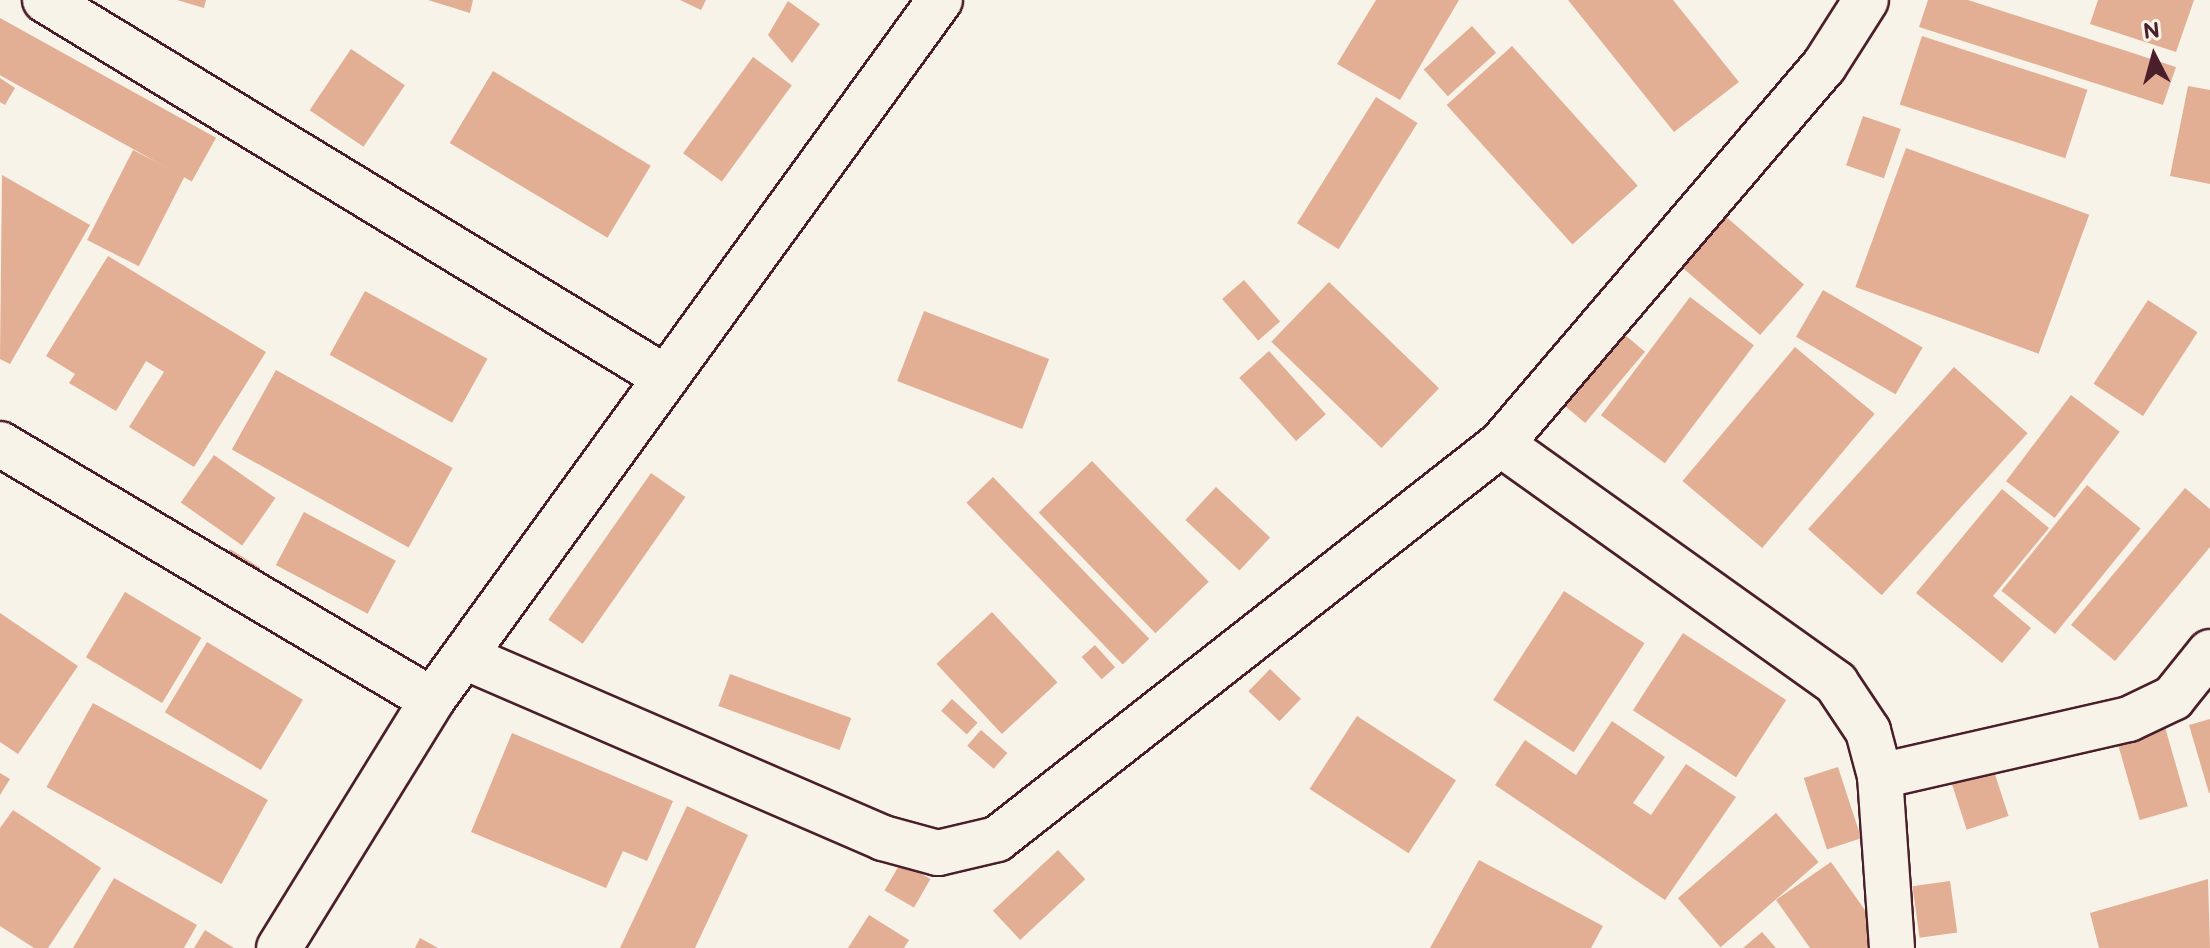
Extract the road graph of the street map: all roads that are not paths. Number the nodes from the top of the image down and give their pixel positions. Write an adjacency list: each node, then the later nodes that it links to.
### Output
1 (45, 0): 4 (street)
2 (940, 0): 4 (street)
3 (1866, 0): 6 (street)
4 (663, 376): 8 (street)
5 (0, 444): 9 (street)
6 (1501, 444): 8 (street); 10 (street)
7 (2210, 652): 10 (street)
8 (465, 657): 9 (street)
9 (432, 700): 11 (street)
10 (1880, 776): 12 (street)
11 (279, 948)
12 (1892, 948)

